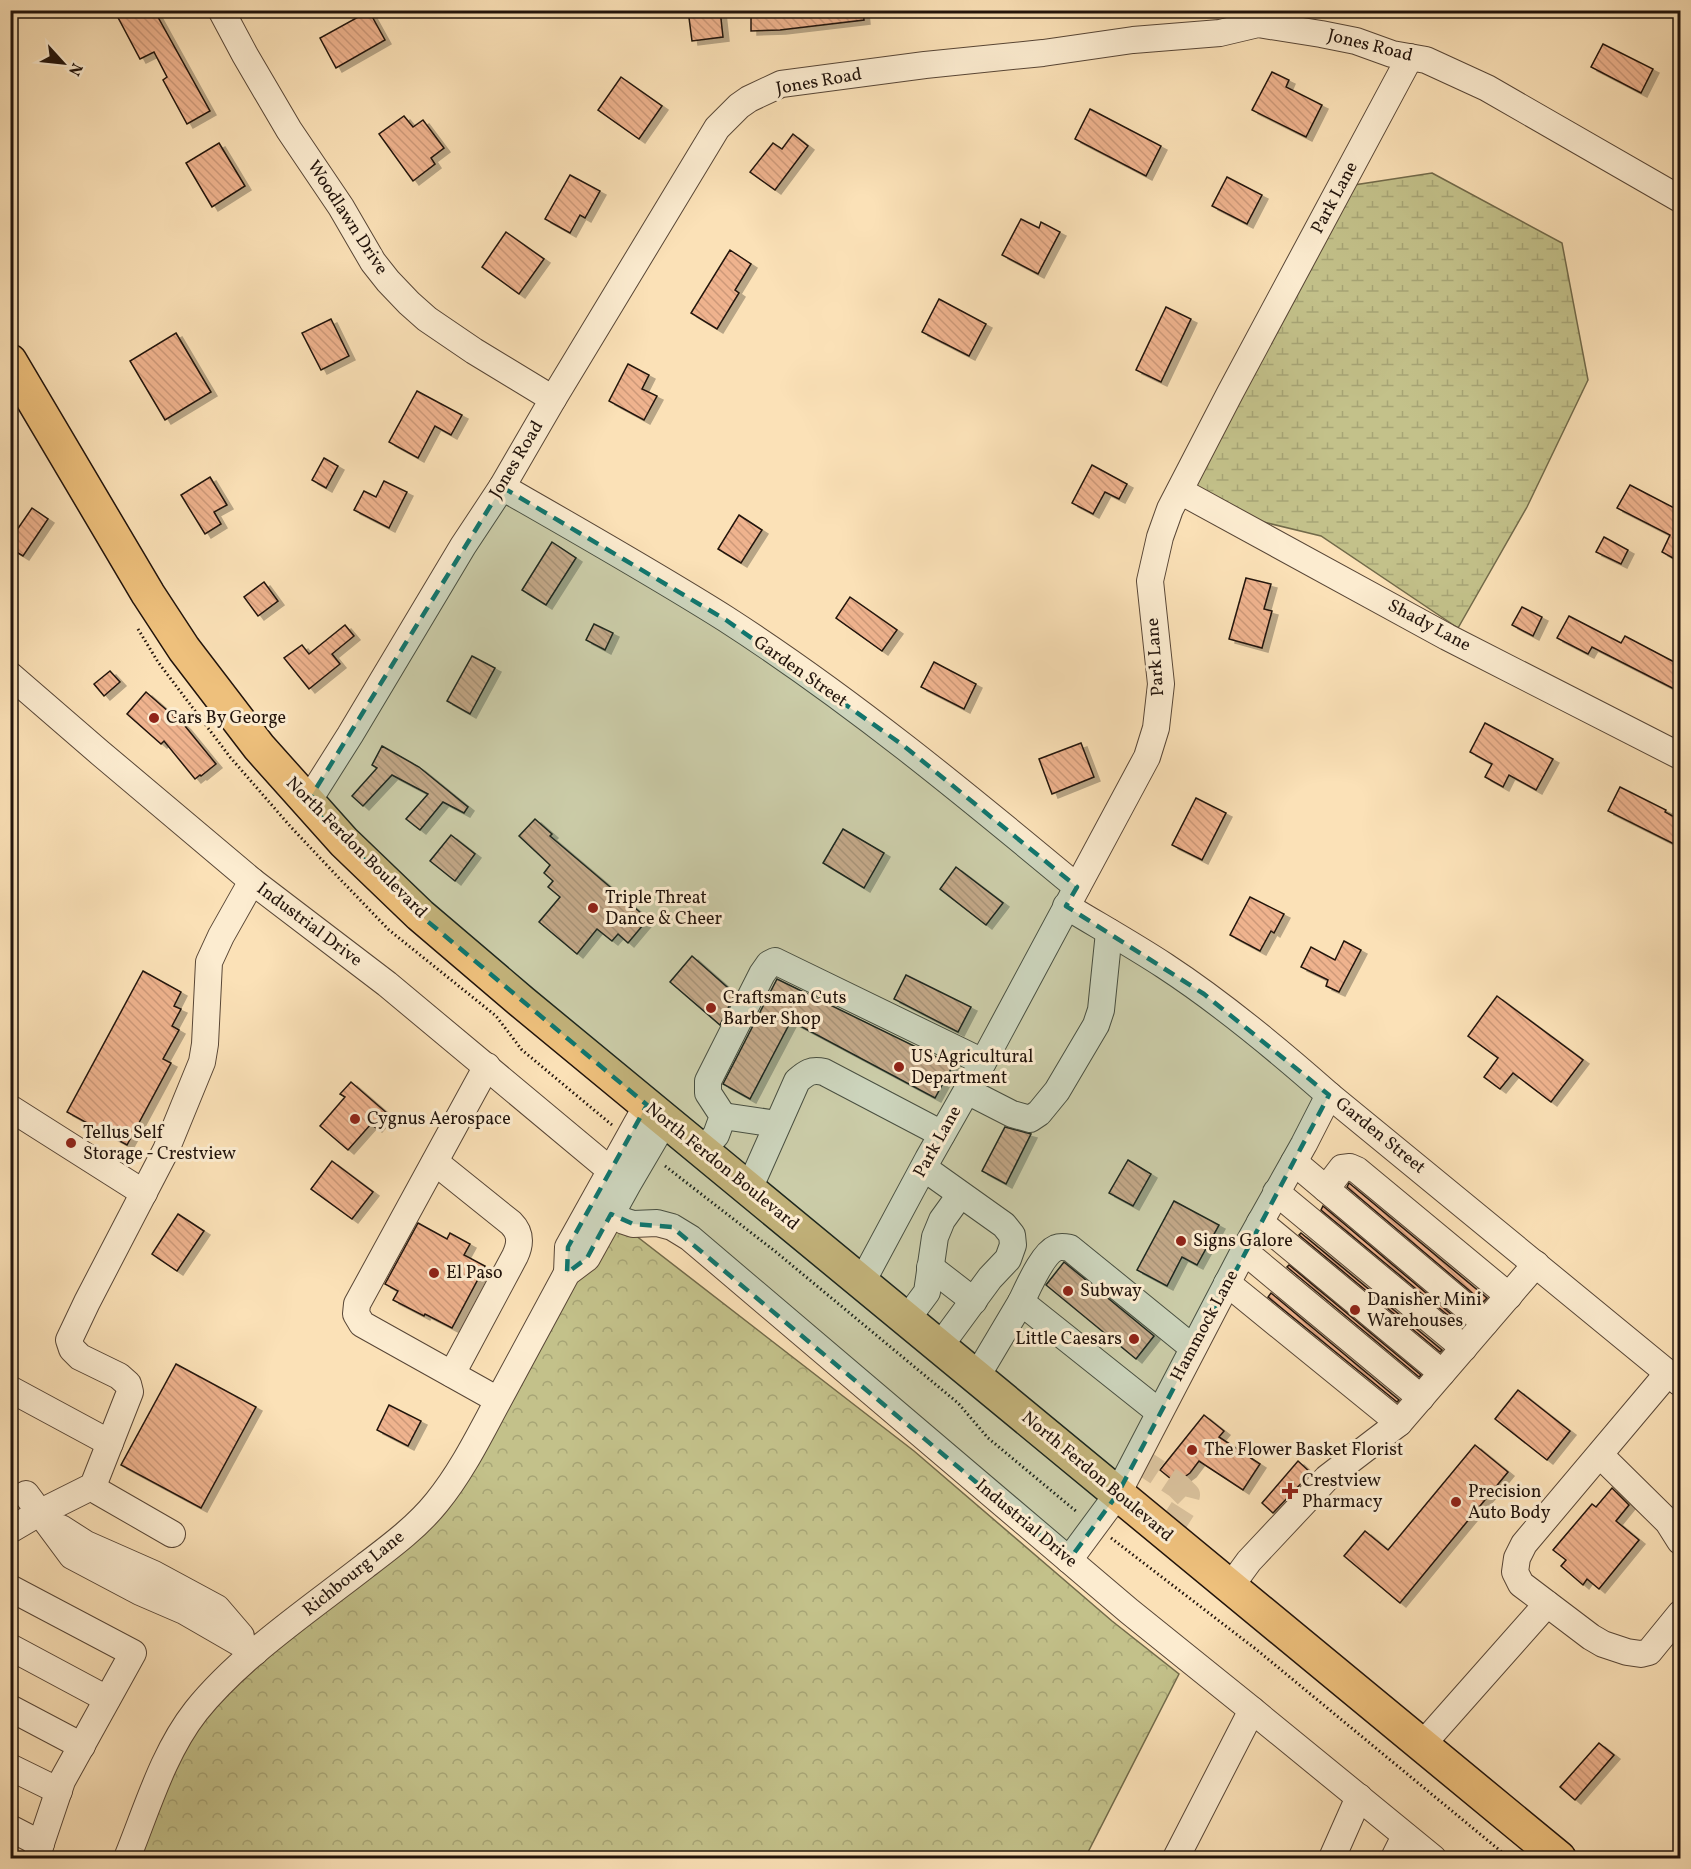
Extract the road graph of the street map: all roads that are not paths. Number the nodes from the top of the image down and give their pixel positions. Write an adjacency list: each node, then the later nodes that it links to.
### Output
1 (221, 10): 6 (street, Woodlawn Drive)
2 (1262, 17): 3 (street, Jones Road); 6 (street, Jones Road)
3 (1410, 57): 4 (street, Jones Road); 8 (street, Park Lane)
4 (1680, 199)
5 (10, 361): 11 (main road, North Ferdon Boulevard)
6 (553, 399): 7 (street, Jones Road)
7 (502, 487): 11 (street, Jones Road); 13 (street, Garden Street)
8 (1180, 491): 10 (street, Shady Lane); 13 (street, Park Lane)
9 (10, 675): 12 (street, Industrial Drive)
10 (1680, 756)
11 (308, 803): 20 (main road, North Ferdon Boulevard)
12 (252, 881): 16 (street, Industrial Drive); 33 (street)
13 (1072, 897): 14 (street, Garden Street); 15 (street, Park Lane)
14 (1109, 932): 17 (street); 18 (street, Garden Street)
15 (983, 1062): 17 (street, Park Lane); 21 (street)
16 (487, 1066): 26 (street); 29 (street, Industrial Drive)
17 (967, 1091): 23 (street, Park Lane)
18 (1329, 1095): 27 (street, Hammock Lane); 38 (street, Garden Street)
19 (10, 1108): 33 (street)
20 (656, 1113): 24 (street, Richbourg Lane); 25 (main road, North Ferdon Boulevard)
21 (723, 1116): 22 (street); 25 (street)
22 (777, 1124): 23 (street); 30 (street)
23 (942, 1134): 28 (street, Park Lane)
24 (638, 1145): 29 (street, Richbourg Lane); 35 (street, Richbourg Lane)
25 (702, 1150): 30 (main road, North Ferdon Boulevard)
26 (435, 1162): 52 (street); 52 (street)
27 (1294, 1162): 31 (street); 32 (street, Hammock Lane)
28 (924, 1168): 34 (street); 41 (street, Park Lane)
29 (610, 1170): 40 (street, Richbourg Lane)
30 (749, 1189): 41 (main road, North Ferdon Boulevard)
31 (1326, 1189): 43 (street); 47 (street)
32 (1276, 1192): 36 (street, Hammock Lane); 50 (street)
33 (144, 1193): 60 (street)
34 (960, 1195): 39 (street); 44 (street)
35 (611, 1214): 40 (street, Richbourg Lane); 68 (street, Industrial Drive)
36 (1260, 1222): 37 (street, Hammock Lane); 51 (street)
37 (1244, 1251): 42 (street, Hammock Lane); 56 (street)
38 (1536, 1264): 43 (street); 54 (street, Garden Street)
39 (930, 1267): 44 (street); 46 (street)
40 (567, 1274): 57 (street, Richbourg Lane)
41 (862, 1282): 46 (main road, North Ferdon Boulevard)
42 (1227, 1283): 49 (street, Hammock Lane); 59 (street)
43 (1509, 1296): 47 (street)
44 (974, 1301): 48 (street)
45 (1021, 1302): 49 (street); 53 (street); 58 (street)
46 (908, 1319): 48 (main road, North Ferdon Boulevard)
47 (1485, 1323): 50 (street)
48 (940, 1346): 53 (main road, North Ferdon Boulevard)
49 (1193, 1348): 58 (street, Hammock Lane)
50 (1464, 1348): 51 (street)
51 (1442, 1373): 56 (street)
52 (452, 1374): 57 (street)
53 (976, 1376): 63 (main road, North Ferdon Boulevard)
54 (1674, 1378): 61 (street)
55 (10, 1389): 60 (street)
56 (1421, 1398): 59 (street)
57 (498, 1400): 74 (street, Richbourg Lane)
58 (1159, 1413): 63 (street, Hammock Lane)
59 (1399, 1423): 69 (street)
60 (110, 1443): 62 (street)
61 (1600, 1455): 67 (street); 71 (street)
62 (93, 1486): 64 (street); 66 (street)
63 (1117, 1495): 68 (street, Hammock Lane); 69 (main road, North Ferdon Boulevard)
64 (32, 1504): 65 (street); 74 (street)
65 (10, 1530)
66 (172, 1534)
67 (1680, 1540)
68 (1069, 1560): 77 (street, Industrial Drive)
69 (1230, 1587): 78 (main road, North Ferdon Boulevard)
70 (10, 1588): 75 (street)
71 (1547, 1604): 72 (street); 78 (street)
72 (1680, 1614)
73 (10, 1647): 75 (street)
74 (255, 1652): 86 (street, Richbourg Lane)
75 (107, 1699): 79 (street)
76 (10, 1708): 79 (street)
77 (1252, 1710): 82 (street, Industrial Drive); 87 (street)
78 (1422, 1745): 90 (main road, North Ferdon Boulevard)
79 (82, 1746): 81 (street)
80 (10, 1767): 81 (street)
81 (59, 1791): 85 (street)
82 (1359, 1797): 84 (street, Industrial Drive); 88 (street)
83 (10, 1827): 85 (street)
84 (1399, 1847): 89 (street, Industrial Drive)
85 (39, 1851)
86 (127, 1858)
87 (1176, 1858)
88 (1332, 1858)
89 (1433, 1858)
90 (1559, 1858)

